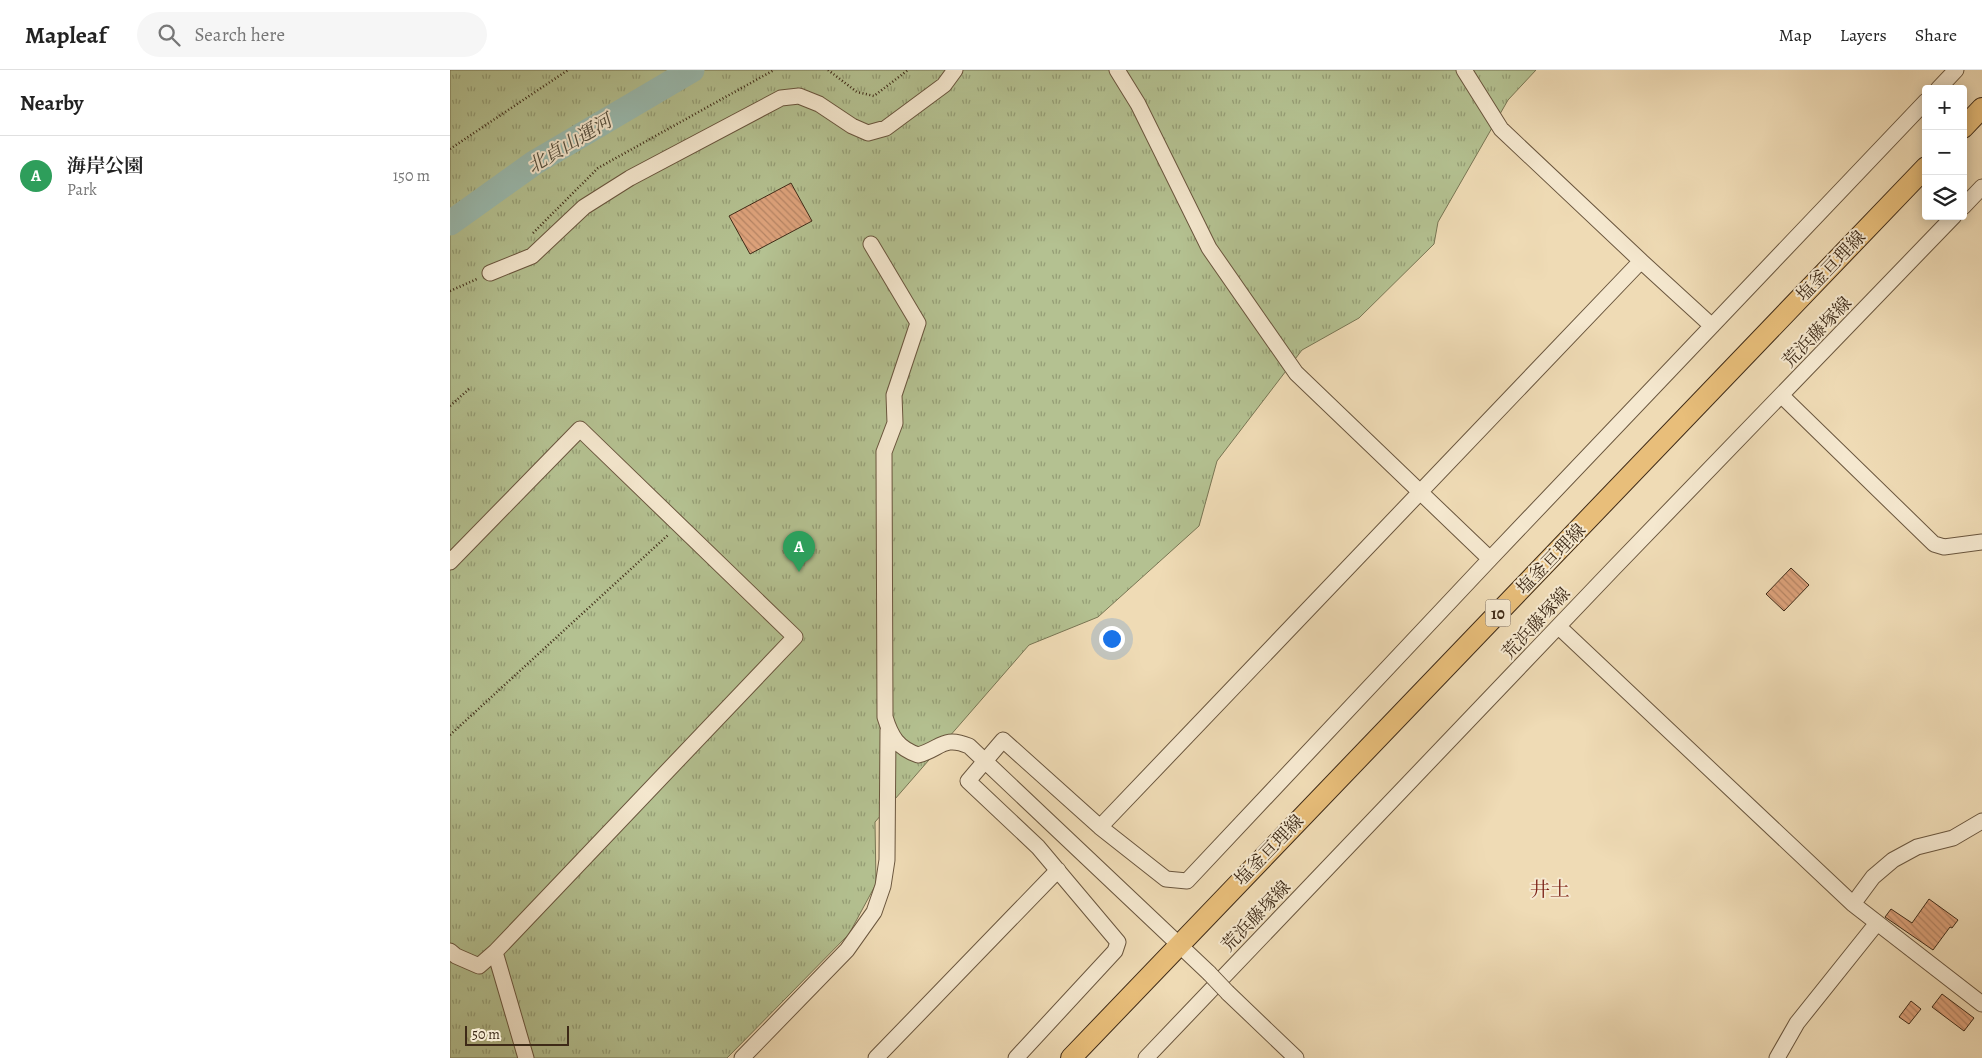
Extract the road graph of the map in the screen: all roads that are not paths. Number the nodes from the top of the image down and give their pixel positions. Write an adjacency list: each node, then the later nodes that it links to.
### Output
1 (955, 70): 15 (street)
2 (1117, 70): 18 (street)
3 (1464, 70): 14 (street)
4 (1956, 70): 5 (street)
5 (1942, 85)
6 (1922, 105): 16 (street)
7 (1982, 108): 8 (main road)
8 (1967, 124)
9 (1922, 171): 30 (main road, 塩釜亘理線 / 10)
10 (1982, 187): 11 (street)
11 (1967, 203)
12 (1950, 220): 17 (street, 荒浜藤塚線)
13 (871, 244): 23 (street)
14 (1642, 261): 16 (street); 18 (street)
15 (490, 274)
16 (1712, 326): 20 (street)
17 (1782, 396): 19 (street); 22 (street, 荒浜藤塚線)
18 (1420, 492): 20 (street); 26 (street)
19 (1982, 542)
20 (1490, 559): 26 (street)
21 (450, 562): 32 (street)
22 (1559, 627): 28 (street); 39 (street, 荒浜藤塚線)
23 (888, 726): 24 (street); 35 (street)
24 (985, 761): 26 (street); 27 (street); 30 (street)
25 (1982, 821): 28 (street)
26 (1100, 827)
27 (1058, 870): 36 (street); 37 (street)
28 (1853, 904): 29 (street)
29 (1877, 923): 33 (street); 41 (street)
30 (1178, 944): 38 (main road, 塩釜亘理線 / 10); 40 (street, bridge)
31 (450, 951): 32 (street)
32 (495, 952): 34 (street)
33 (1982, 1004)
34 (526, 1058)
35 (742, 1058)
36 (876, 1058)
37 (1016, 1058)
38 (1071, 1058)
39 (1146, 1058)
40 (1296, 1058)
41 (1777, 1058)

